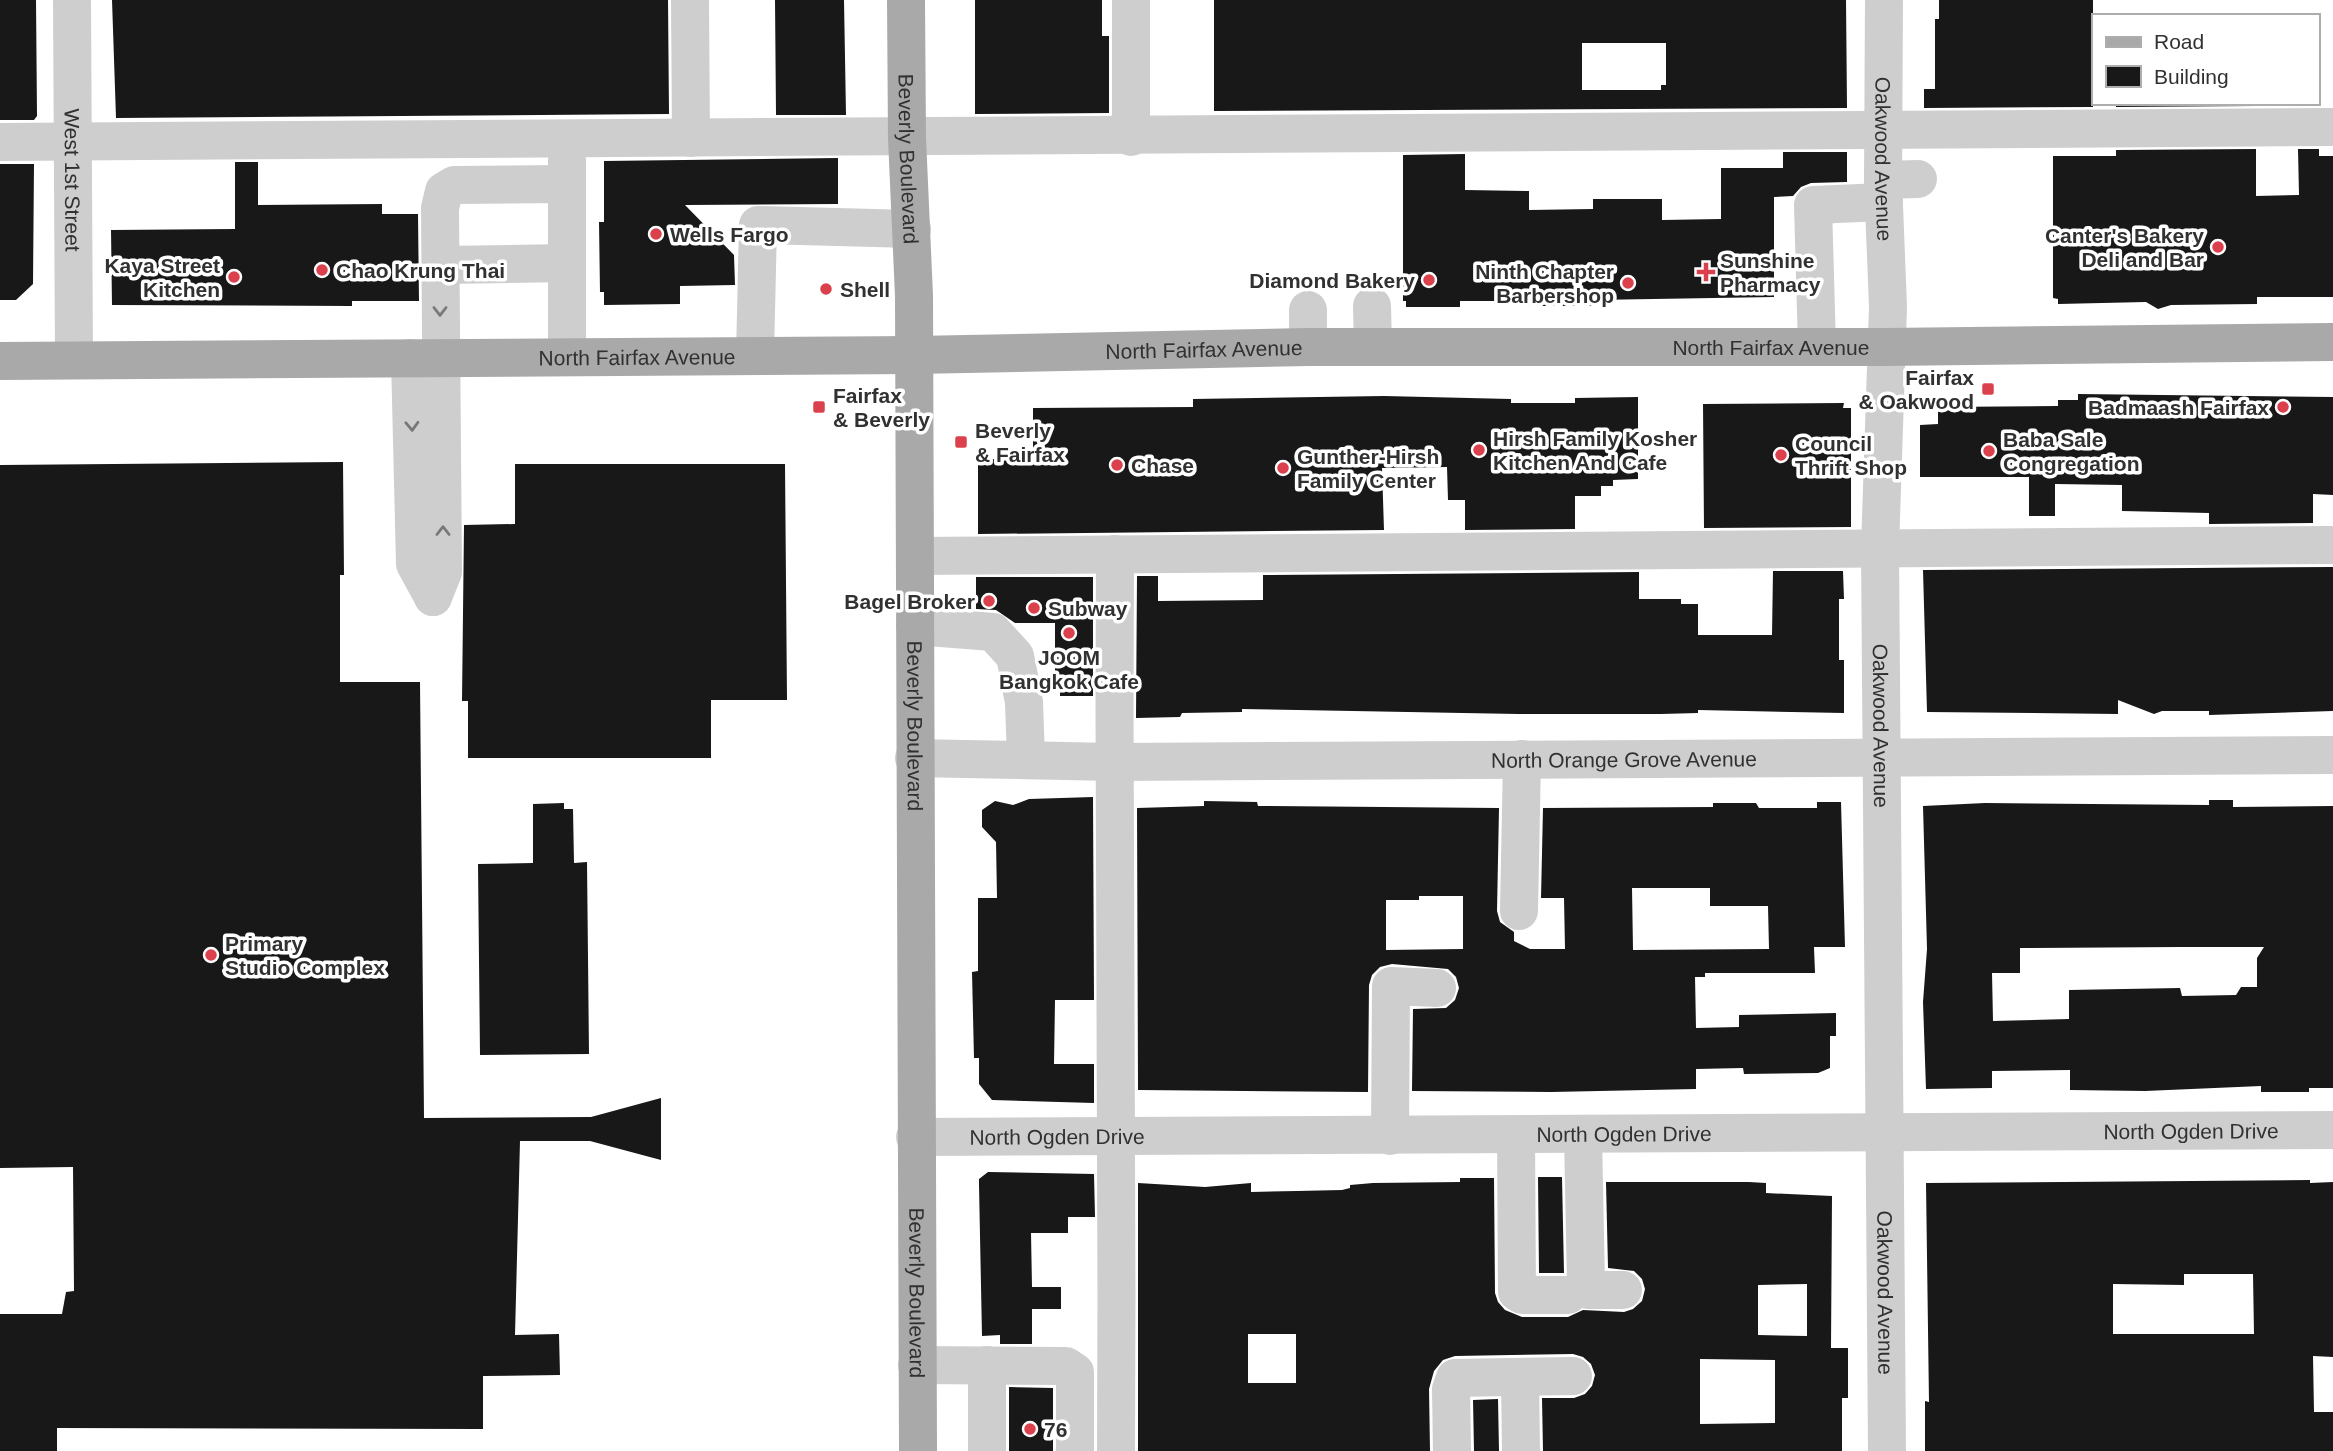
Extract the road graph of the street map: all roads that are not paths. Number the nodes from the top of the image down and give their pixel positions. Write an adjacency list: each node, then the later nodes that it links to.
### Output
1 (72, 0): 12 (street, West 1st Street)
2 (690, 0): 9 (street)
3 (906, 0): 10 (main road, Beverly Boulevard)
4 (1131, 0): 8 (street)
5 (1884, 0): 7 (street, Oakwood Avenue)
6 (2333, 127): 7 (street)
7 (1884, 130): 8 (street); 15 (street, Oakwood Avenue)
8 (1131, 137): 10 (street)
9 (691, 138): 10 (street); 11 (street)
10 (907, 138): 16 (main road, Beverly Boulevard)
11 (566, 139): 12 (street); 14 (street)
12 (73, 141): 13 (street); 28 (street, West 1st Street)
13 (0, 142)
14 (567, 184): 17 (street); 18 (street)
15 (1895, 187): 22 (street); 23 (street, Oakwood Avenue)
16 (912, 229): 24 (main road, Beverly Boulevard); 25 (street)
17 (567, 264): 18 (street); 26 (street)
18 (441, 265): 27 (street, one-way to 27)
19 (1372, 306): 21 (street)
20 (2333, 342): 23 (main road, North Fairfax Avenue)
21 (1373, 347): 22 (main road, North Fairfax Avenue); 24 (main road, North Fairfax Avenue)
22 (1817, 347): 23 (main road, North Fairfax Avenue)
23 (1885, 347): 31 (street, Oakwood Avenue)
24 (914, 355): 25 (main road, North Fairfax Avenue); 33 (main road, Beverly Boulevard)
25 (755, 356): 26 (main road, North Fairfax Avenue)
26 (567, 357): 27 (main road, North Fairfax Avenue)
27 (425, 358): 27 (street, one-way to 27); 28 (main road, North Fairfax Avenue)
28 (74, 360): 29 (main road, North Fairfax Avenue)
29 (0, 361)
30 (2333, 545): 31 (street)
31 (1880, 548): 32 (street); 35 (street, Oakwood Avenue)
32 (1115, 554): 33 (street); 40 (street)
33 (915, 556): 34 (main road, Beverly Boulevard)
34 (915, 626): 37 (main road, Beverly Boulevard); 39 (street)
35 (1882, 755): 36 (street, North Orange Grove Avenue); 38 (street, North Orange Grove Avenue); 44 (street, Oakwood Avenue)
36 (2333, 755)
37 (915, 758): 39 (street, North Orange Grove Avenue); 48 (main road, Beverly Boulevard)
38 (1522, 759): 40 (street, North Orange Grove Avenue); 41 (street)
39 (1026, 760): 40 (street, North Orange Grove Avenue)
40 (1113, 762): 49 (street)
41 (1519, 911)
42 (1437, 988): 45 (street)
43 (2333, 1130): 44 (street, North Ogden Drive)
44 (1885, 1133): 47 (street, North Ogden Drive); 64 (street, Oakwood Avenue)
45 (1390, 1136): 46 (street, North Ogden Drive); 49 (street, North Ogden Drive)
46 (1516, 1136): 47 (street, North Ogden Drive); 51 (street)
47 (1583, 1136): 50 (street)
48 (915, 1137): 49 (street, North Ogden Drive); 52 (main road, Beverly Boulevard)
49 (1118, 1138): 55 (street)
50 (1623, 1290)
51 (1568, 1295)
52 (917, 1365): 53 (street); 58 (main road, Beverly Boulevard)
53 (987, 1365): 54 (street); 59 (street)
54 (1075, 1372): 55 (street); 60 (street)
55 (1116, 1372): 61 (street)
56 (1520, 1377): 57 (street); 62 (street); 63 (street)
57 (1573, 1377)
58 (918, 1451)
59 (987, 1451)
60 (1075, 1451)
61 (1116, 1451)
62 (1452, 1451)
63 (1521, 1451)
64 (1887, 1451)

